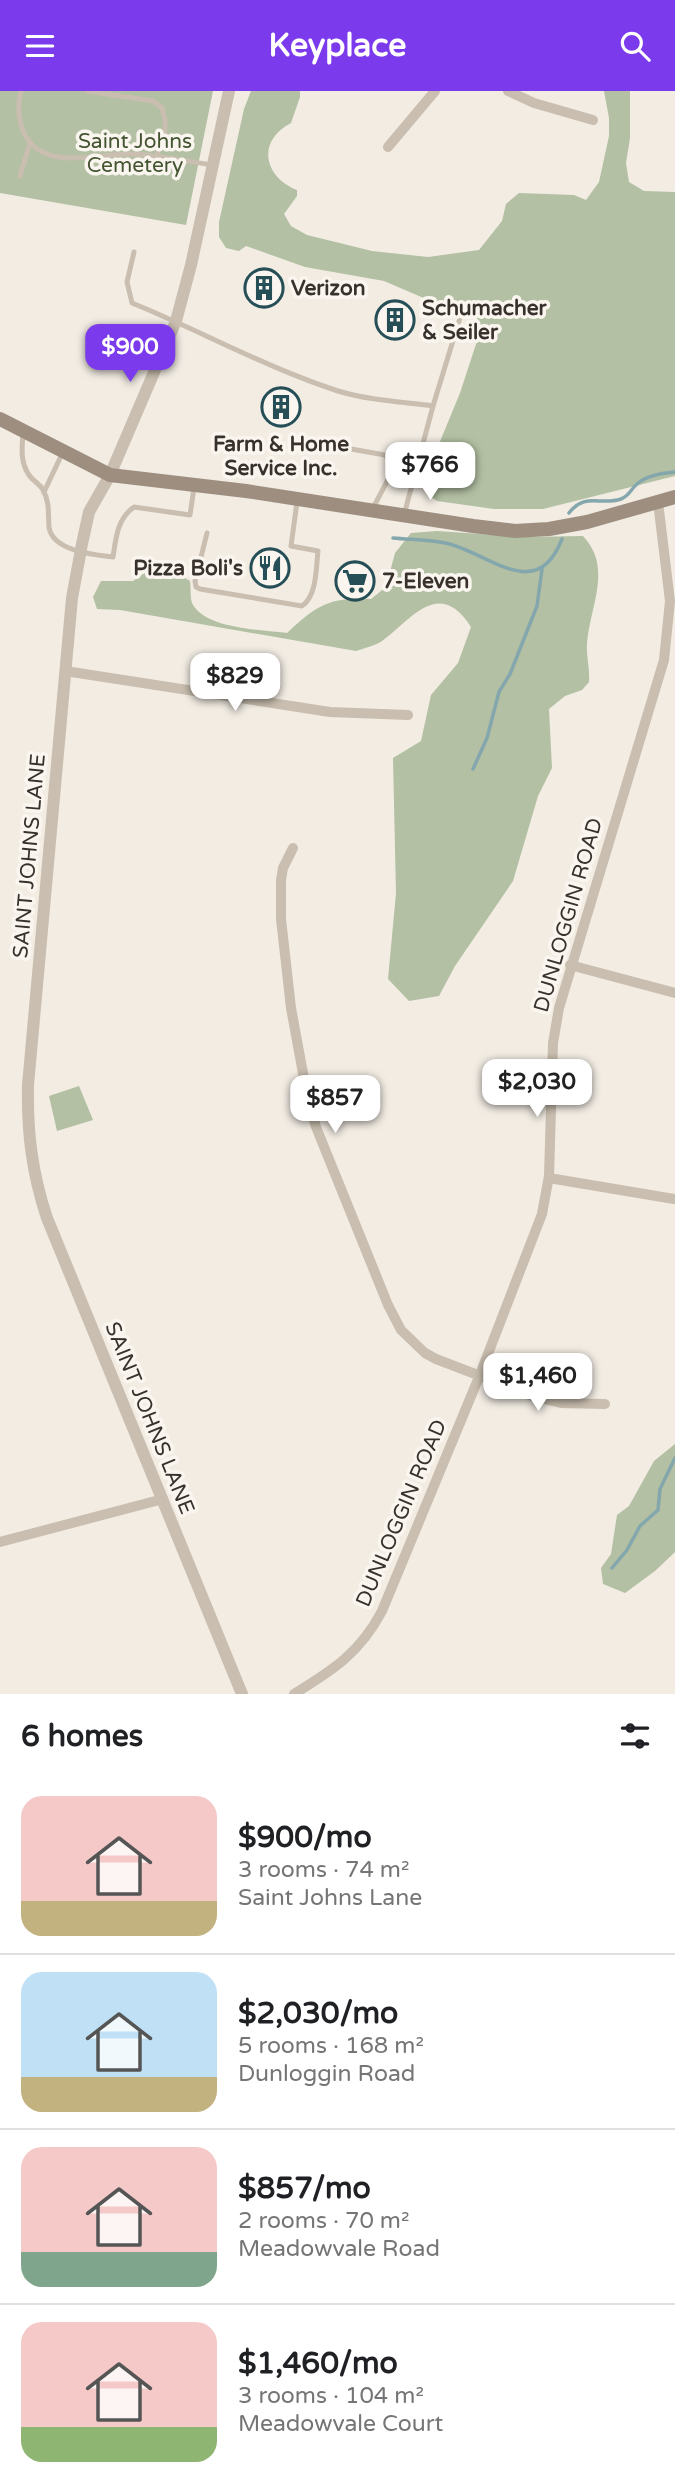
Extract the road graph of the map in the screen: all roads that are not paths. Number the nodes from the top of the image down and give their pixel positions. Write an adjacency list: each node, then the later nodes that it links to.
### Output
1 (21, 91): 7 (lane)
2 (87, 91): 9 (lane)
3 (229, 91): 10 (street, SAINT JOHNS LANE)
4 (435, 91): 8 (street)
5 (508, 91): 6 (street)
6 (593, 120)
7 (30, 143): 9 (lane); 11 (lane)
8 (388, 147)
9 (156, 157): 10 (lane)
10 (214, 165): 14 (street, SAINT JOHNS LANE)
11 (20, 176)
12 (134, 251): 14 (lane)
13 (463, 308): 15 (lane)
14 (176, 321): 15 (lane); 20 (street, SAINT JOHNS LANE)
15 (433, 406): 27 (lane)
16 (0, 419): 17 (main road)
17 (23, 431): 19 (main road); 22 (lane)
18 (334, 446): 26 (lane)
19 (63, 452): 20 (main road); 22 (lane)
20 (110, 475): 21 (main road); 29 (street, SAINT JOHNS LANE)
21 (195, 484): 24 (main road); 29 (lane)
22 (44, 492): 29 (lane)
23 (675, 497): 25 (main road)
24 (298, 499): 26 (main road); 28 (lane)
25 (658, 502): 27 (main road); 30 (street, DUNLOGGIN ROAD)
26 (372, 510): 27 (main road)
27 (404, 515)
28 (207, 533)
29 (80, 552): 31 (street, SAINT JOHNS LANE)
30 (673, 601): 34 (street, DUNLOGGIN ROAD)
31 (65, 671): 32 (street); 40 (street, SAINT JOHNS LANE)
32 (408, 715)
33 (293, 848): 38 (street)
34 (570, 965): 35 (street); 36 (street, DUNLOGGIN ROAD)
35 (675, 993)
36 (549, 1178): 37 (street); 38 (street, DUNLOGGIN ROAD)
37 (675, 1198)
38 (479, 1377): 39 (street); 43 (street, DUNLOGGIN ROAD)
39 (605, 1405)
40 (163, 1499): 41 (street); 42 (street, SAINT JOHNS LANE)
41 (0, 1542)
42 (242, 1694)
43 (294, 1694)

